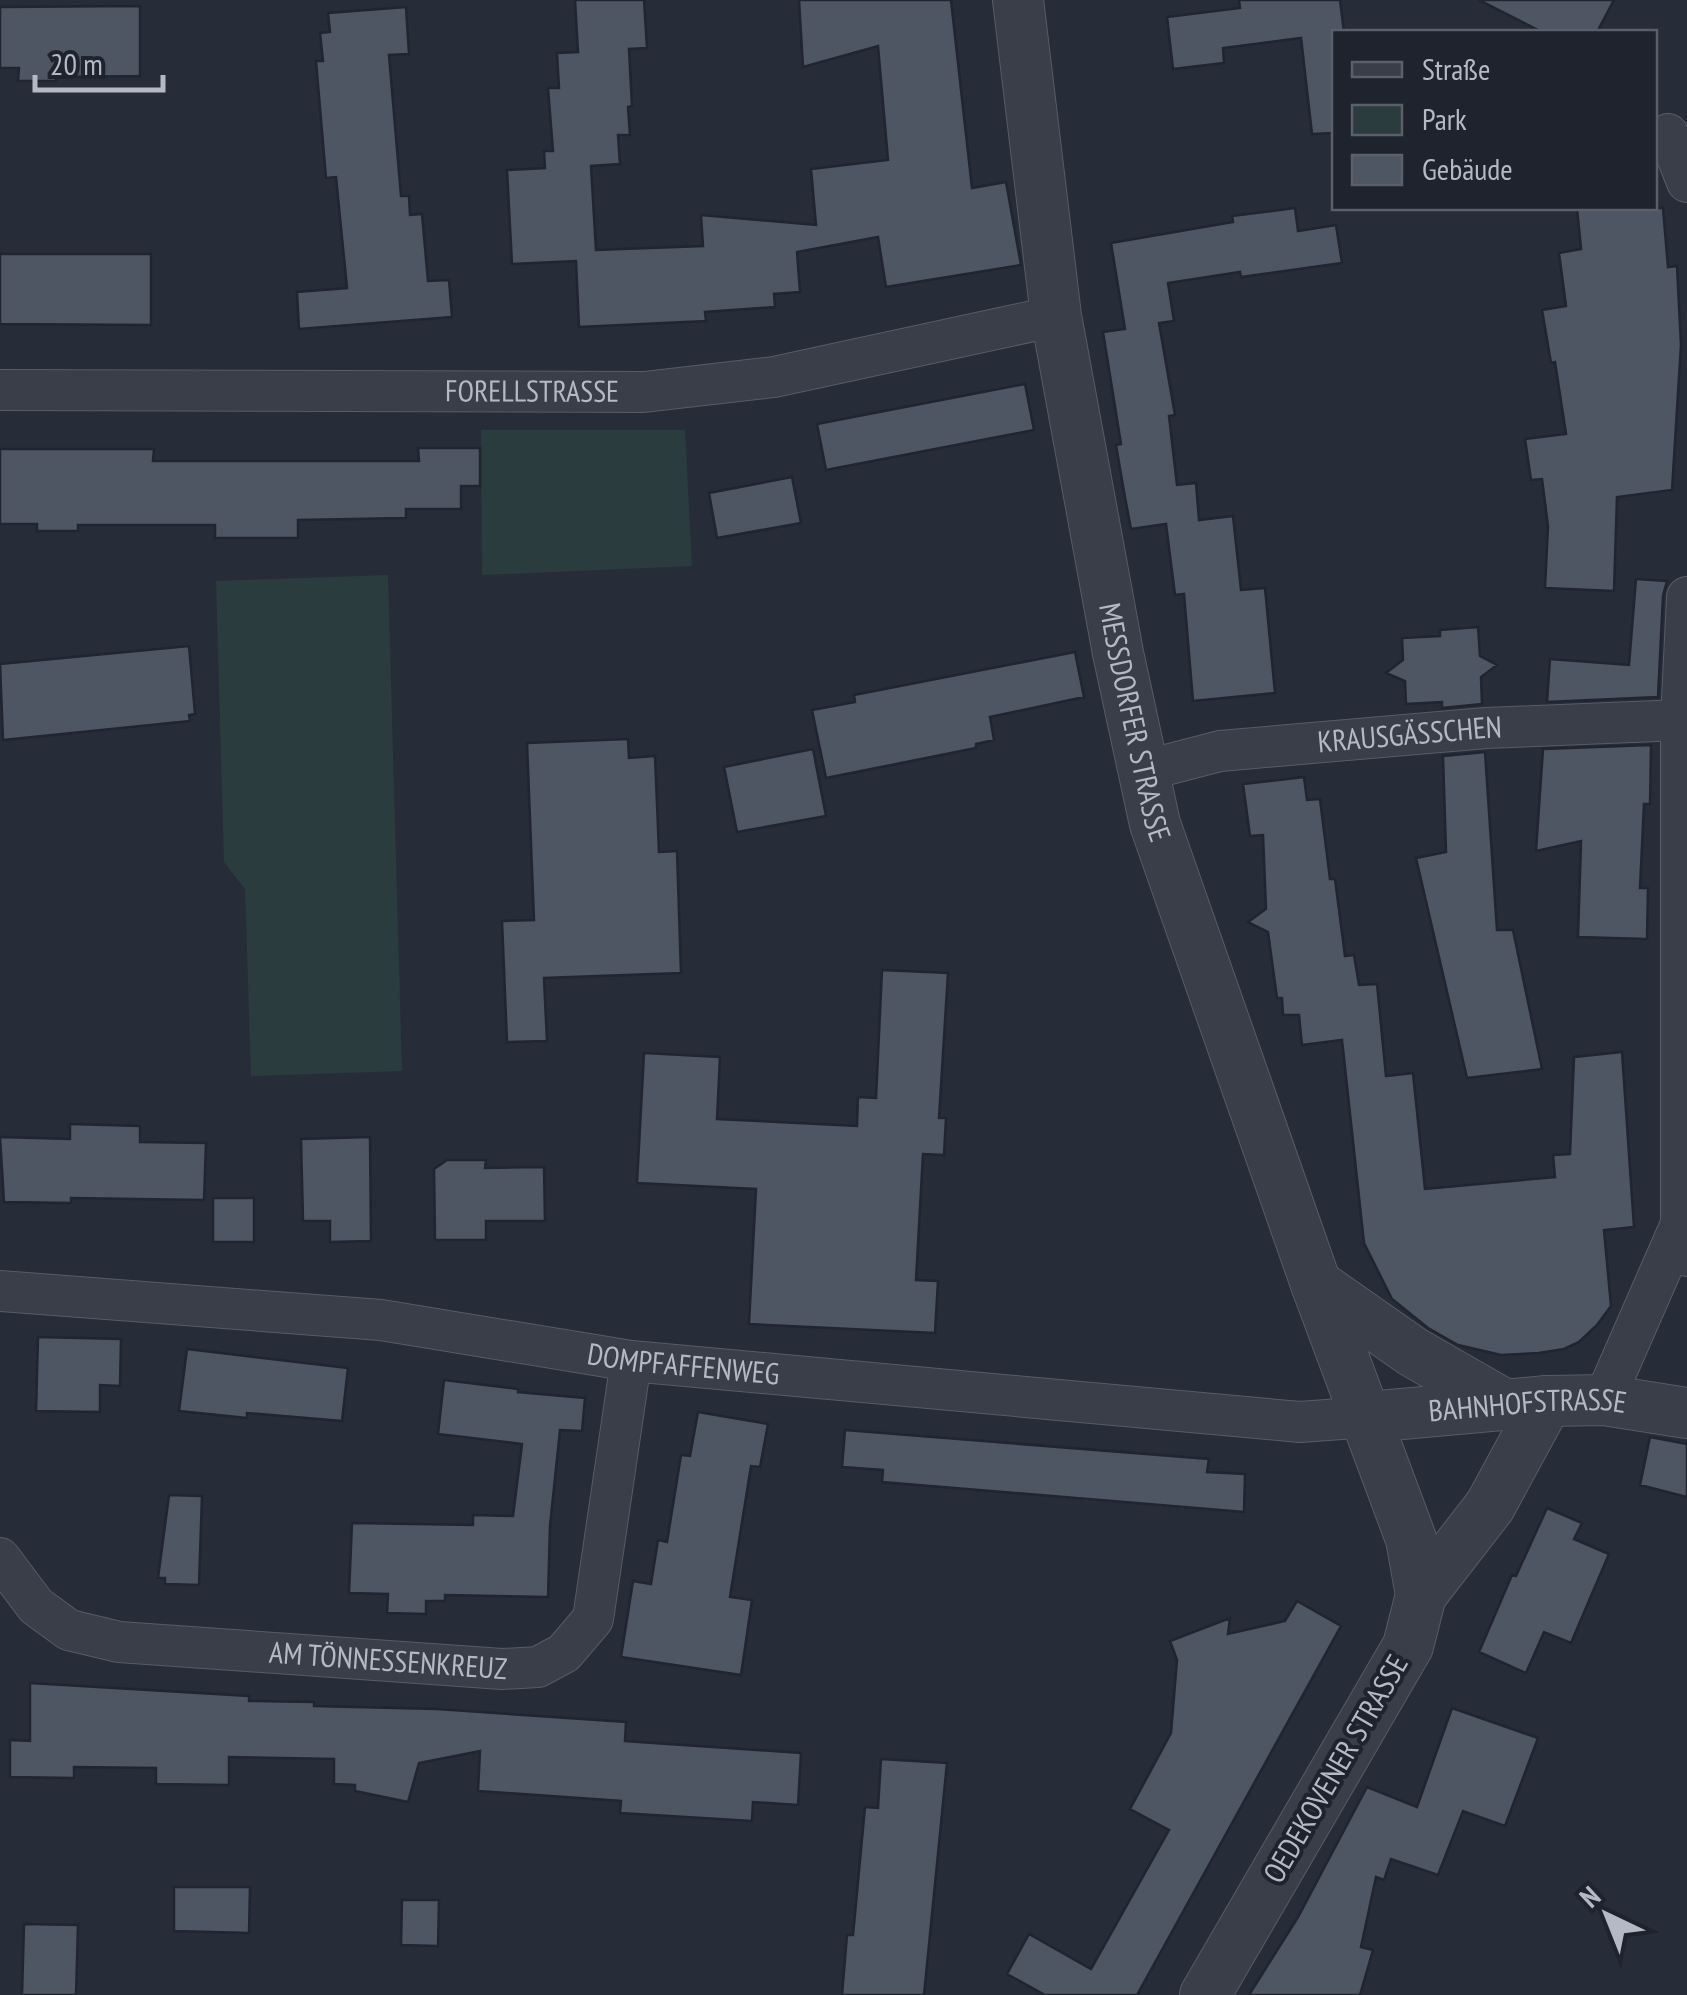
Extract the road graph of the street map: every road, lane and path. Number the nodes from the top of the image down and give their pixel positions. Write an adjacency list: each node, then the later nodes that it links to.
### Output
1 (1018, 0): 4 (street, MESSDORFER STRASSE)
2 (1668, 134): 3 (street)
3 (1687, 182)
4 (1056, 316): 5 (street, FORELLSTRASSE); 8 (street, MESSDORFER STRASSE)
5 (0, 390)
6 (1687, 597): 7 (street)
7 (1681, 720): 8 (street, KRAUSGÄSSCHEN); 9 (street)
8 (1142, 770): 11 (street, MESSDORFER STRASSE)
9 (1684, 1002): 10 (street)
10 (1684, 1240): 14 (street)
11 (1316, 1284): 15 (street); 17 (street, MESSDORFER STRASSE)
12 (0, 1291): 13 (street, DOMPFAFFENWEG)
13 (631, 1361): 17 (street, DOMPFAFFENWEG); 18 (street, AM TÖNNESSENKREUZ)
14 (1604, 1400): 15 (street, BAHNHOFSTRASSE); 16 (street, BAHNHOFSTRASSE)
15 (1524, 1402): 17 (street, BAHNHOFSTRASSE); 19 (street)
16 (1687, 1413)
17 (1368, 1417): 19 (street, OEDEKOVENER STRASSE)
18 (0, 1558)
19 (1421, 1595): 20 (street, OEDEKOVENER STRASSE)
20 (1205, 1995)

